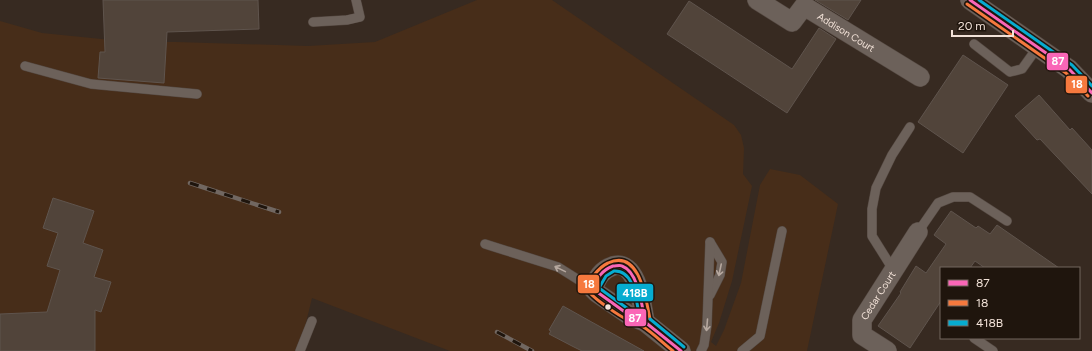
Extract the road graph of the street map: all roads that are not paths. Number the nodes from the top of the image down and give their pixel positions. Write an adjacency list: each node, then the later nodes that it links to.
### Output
1 (356, 0): 4 (lane)
2 (757, 0): 8 (street, Addison Court)
3 (970, 0): 6 (street)
4 (313, 22)
5 (974, 44): 6 (lane)
6 (1037, 48): 9 (street)
7 (25, 66): 10 (lane)
8 (920, 78)
9 (1092, 93)
10 (198, 94)
11 (910, 127): 16 (lane)
12 (1007, 221): 14 (lane)
13 (782, 232): 25 (lane)
14 (918, 232): 16 (street, Cedar Court)
15 (485, 244): 17 (lane, one-way to 15)
16 (894, 270): 26 (street, Cedar Court)
17 (593, 289): 20 (street); 20 (street)
18 (708, 298): 18 (lane, one-way to 18); 24 (lane, one-way to 24)
19 (312, 321): 22 (lane)
20 (645, 322): 23 (street)
21 (975, 339): 27 (lane)
22 (300, 351)
23 (680, 351)
24 (701, 351)
25 (742, 351)
26 (887, 351)
27 (993, 351)

